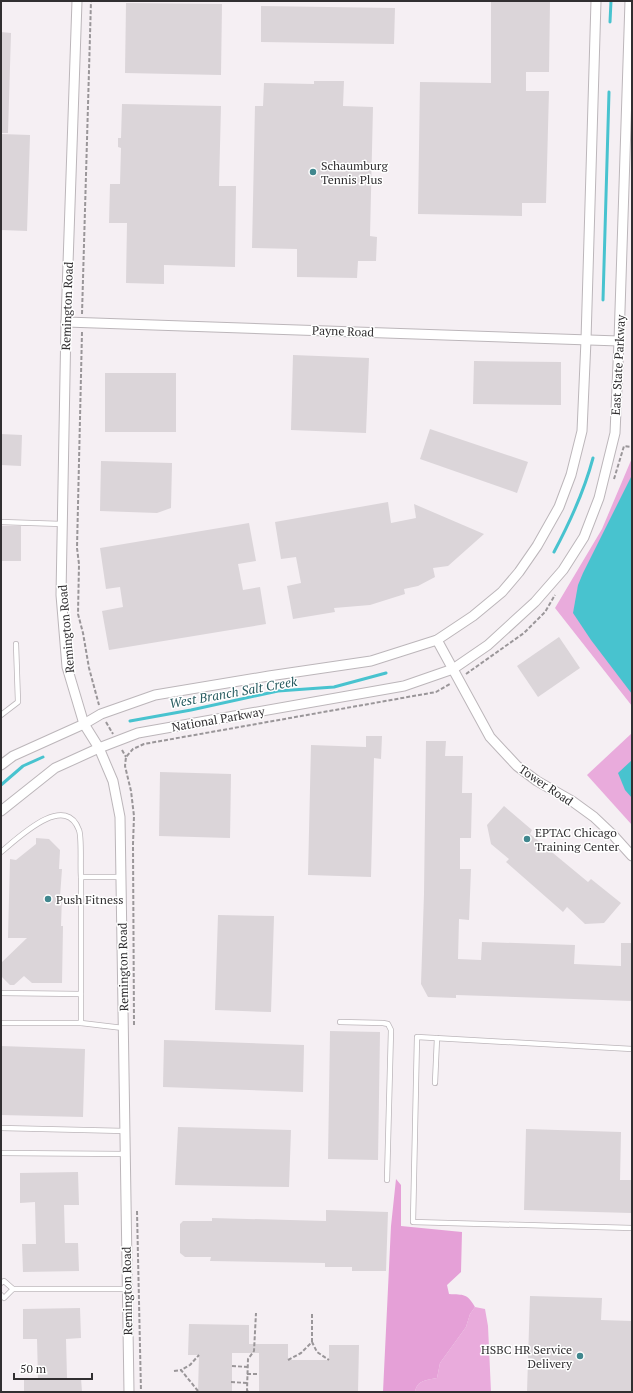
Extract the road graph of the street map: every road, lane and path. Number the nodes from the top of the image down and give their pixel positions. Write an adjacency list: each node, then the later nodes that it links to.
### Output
1 (77, 1): 5 (street, Remington Road)
2 (91, 1): 6 (path)
3 (596, 1): 7 (street)
4 (630, 1): 8 (street, East State Parkway)
5 (66, 322): 6 (street, Payne Road); 10 (street, Remington Road)
6 (82, 323): 7 (street, Payne Road); 14 (path)
7 (586, 340): 8 (street, Payne Road); 11 (street)
8 (619, 341): 13 (street, East State Parkway)
9 (1, 522): 10 (lane)
10 (62, 524): 16 (street, Remington Road)
11 (437, 640): 13 (street, Tower Road); 14 (street)
12 (16, 644): 15 (lane)
13 (453, 669): 17 (street, National Parkway); 22 (street, Tower Road)
14 (101, 714): 16 (street); 17 (path)
15 (1, 715)
16 (84, 724): 18 (street, Remington Road); 19 (street)
17 (117, 741): 18 (street, National Parkway); 31 (path)
18 (99, 748): 20 (street, National Parkway); 24 (street, Remington Road)
19 (1, 765)
20 (1, 811)
21 (1, 852): 23 (lane)
22 (632, 856)
23 (81, 877): 24 (lane); 26 (lane)
24 (121, 877): 30 (street, Remington Road)
25 (1, 992): 26 (lane)
26 (81, 994): 29 (lane)
27 (340, 1022): 39 (lane)
28 (1, 1023): 29 (lane)
29 (81, 1023): 30 (lane)
30 (123, 1028): 36 (street, Remington Road)
31 (134, 1028)
32 (437, 1038): 33 (lane); 34 (lane); 41 (lane)
33 (632, 1049)
34 (435, 1083)
35 (1, 1128): 36 (lane)
36 (125, 1131): 38 (street, Remington Road)
37 (1, 1153): 38 (lane)
38 (125, 1154): 44 (street, Remington Road)
39 (387, 1180)
40 (137, 1210): 62 (path)
41 (632, 1228)
42 (1, 1284): 43 (lane)
43 (13, 1289): 44 (lane); 45 (lane)
44 (127, 1289): 61 (street, Remington Road)
45 (1, 1295)
46 (256, 1313): 53 (path)
47 (312, 1314): 48 (path)
48 (312, 1342): 50 (path); 51 (path)
49 (199, 1355): 54 (path)
50 (288, 1360)
51 (329, 1360)
52 (232, 1366): 53 (path)
53 (248, 1367): 56 (path)
54 (181, 1370): 55 (path); 60 (path)
55 (174, 1371)
56 (247, 1374): 57 (path); 59 (path)
57 (259, 1374)
58 (231, 1382): 59 (path)
59 (247, 1383): 63 (path)
60 (198, 1391)
61 (129, 1392)
62 (141, 1392)
63 (248, 1392)

